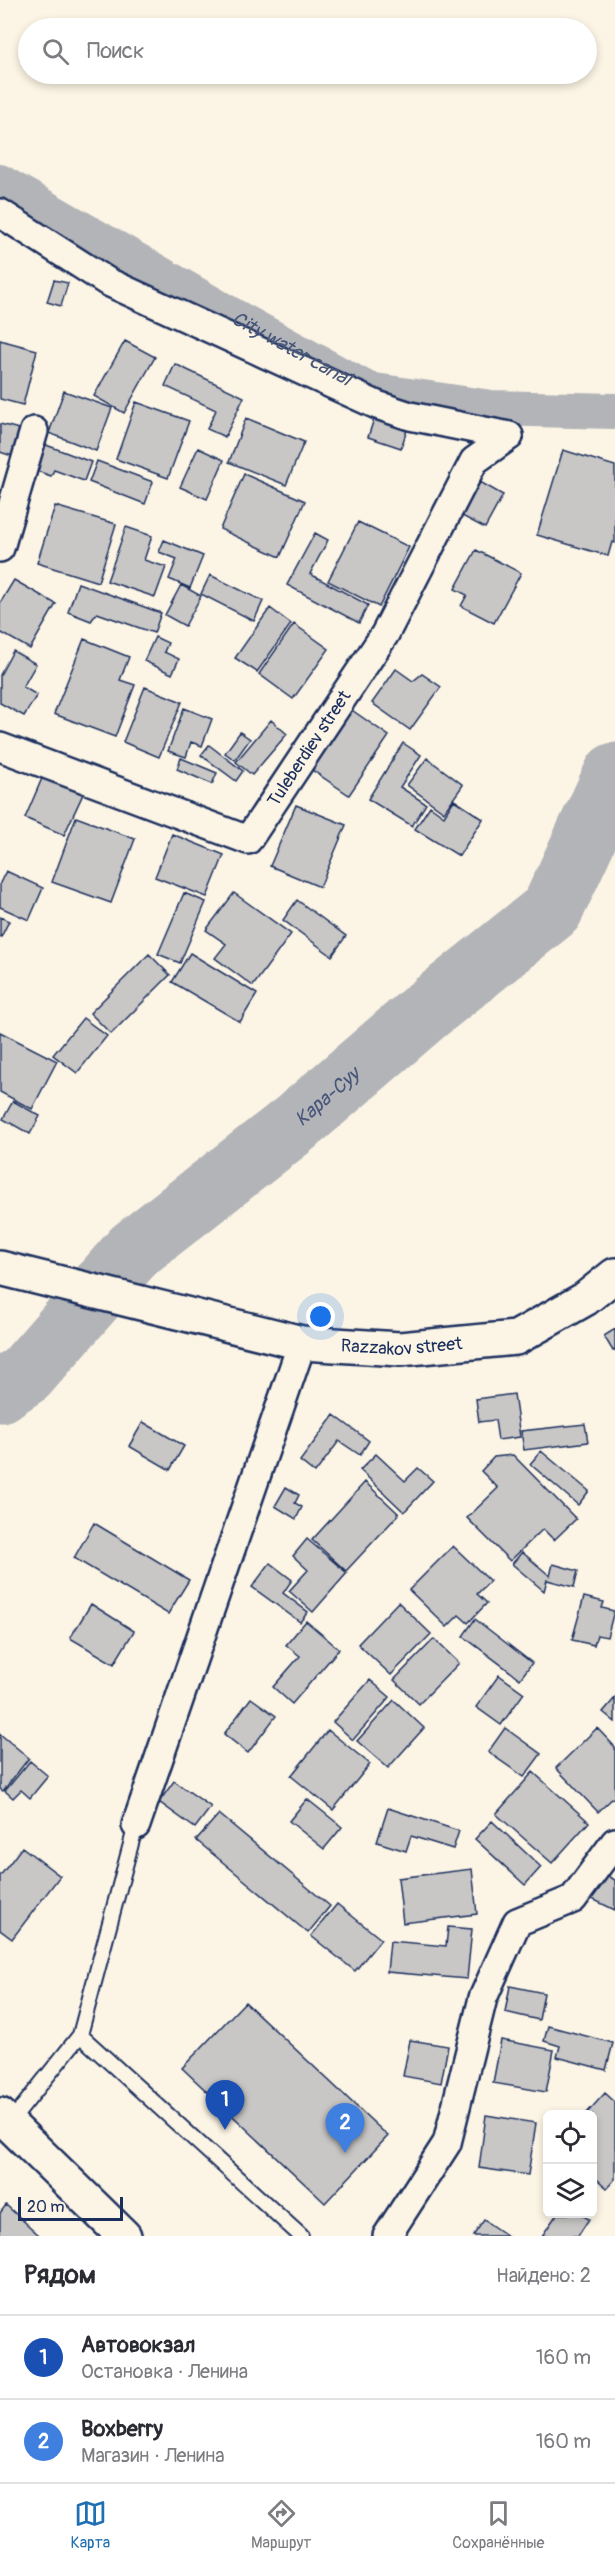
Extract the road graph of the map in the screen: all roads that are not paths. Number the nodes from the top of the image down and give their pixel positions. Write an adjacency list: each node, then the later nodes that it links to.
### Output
1 (0, 213): 4 (street, Tuleberdiev street)
2 (34, 431): 3 (street)
3 (0, 548)
4 (0, 747)
5 (0, 1268): 7 (main road, Razzakov street)
6 (615, 1275): 7 (main road, Razzakov street)
7 (302, 1342): 8 (street)
8 (136, 1825): 10 (lane)
9 (615, 1842): 14 (street)
10 (80, 2035): 11 (lane); 13 (lane)
11 (4, 2120): 12 (main road)
12 (124, 2236)
13 (301, 2236)
14 (387, 2236)

